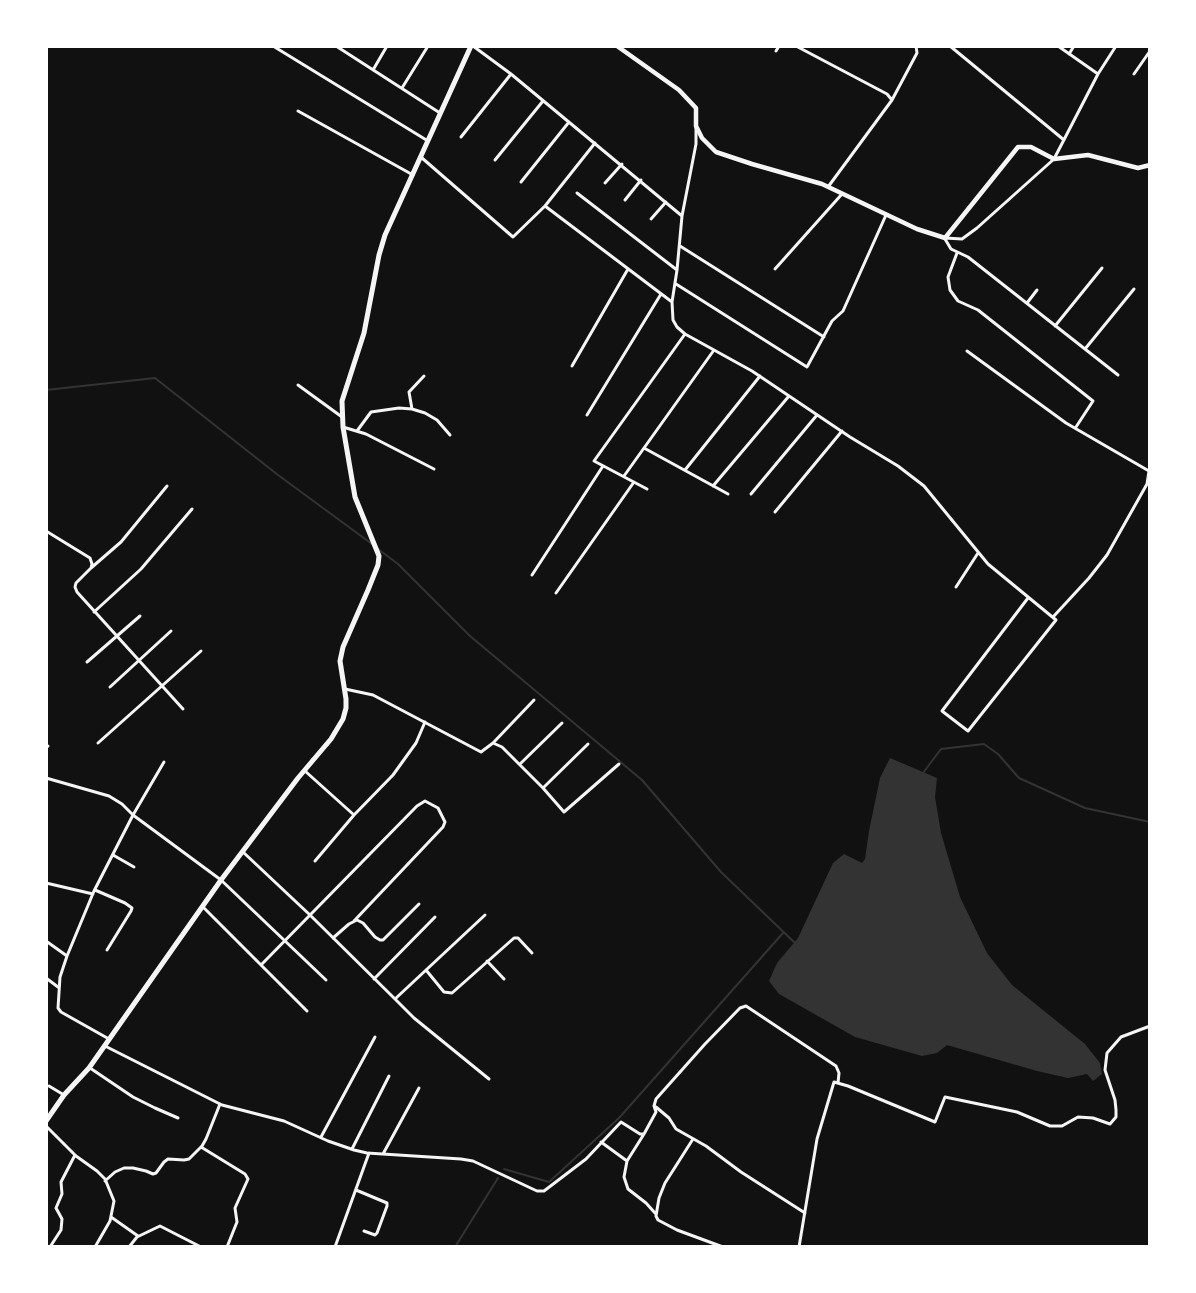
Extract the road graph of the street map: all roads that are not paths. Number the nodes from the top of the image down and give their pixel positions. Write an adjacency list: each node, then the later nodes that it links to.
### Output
1 (273, 46): 32 (street)
2 (336, 46): 15 (street)
3 (345, 46): 15 (street)
4 (387, 46): 19 (street)
5 (428, 46): 23 (street)
6 (472, 46): 20 (street); 27 (main road)
7 (617, 46): 29 (street)
8 (779, 46): 16 (street)
9 (796, 46): 24 (street)
10 (916, 46): 24 (street)
11 (950, 46): 31 (street)
12 (1058, 46): 18 (street)
13 (1074, 46): 18 (street)
14 (1116, 46): 21 (street)
15 (342, 50): 19 (street)
16 (776, 51)
17 (1150, 51): 22 (street)
18 (1069, 54): 21 (street)
19 (373, 70): 23 (street)
20 (511, 74): 25 (street); 30 (street)
21 (1098, 74): 31 (street)
22 (1134, 74)
23 (402, 88): 27 (street)
24 (892, 100): 43 (street)
25 (543, 101): 28 (street); 36 (street)
26 (298, 111): 39 (street)
27 (440, 113): 32 (main road)
28 (569, 122): 33 (street); 41 (street)
29 (696, 126): 43 (street); 50 (street)
30 (461, 137)
31 (1064, 140): 35 (street)
32 (428, 141): 34 (main road)
33 (595, 143): 37 (street); 48 (street)
34 (422, 158): 39 (main road); 48 (street)
35 (1054, 159): 38 (street); 52 (street); 52 (street)
36 (496, 160)
37 (622, 164): 40 (street); 42 (street)
38 (1150, 165)
39 (413, 175): 80 (main road)
40 (641, 180): 46 (street); 47 (street)
41 (521, 182)
42 (605, 183)
43 (828, 187): 45 (street)
44 (577, 193): 58 (street)
45 (842, 194): 49 (street); 57 (street)
46 (624, 200)
47 (666, 202): 50 (street); 51 (street)
48 (545, 206): 56 (street)
49 (886, 215): 52 (street); 67 (street)
50 (682, 216): 53 (street)
51 (651, 218)
52 (945, 238): 54 (street)
53 (680, 246): 58 (street); 67 (street)
54 (957, 253): 64 (street); 82 (street)
55 (1102, 268): 65 (street)
56 (628, 269): 62 (street); 71 (street)
57 (775, 269)
58 (677, 270): 59 (street)
59 (676, 284): 63 (street); 67 (street)
60 (1134, 289): 68 (street)
61 (1037, 290): 64 (street)
62 (661, 294): 63 (street); 79 (street)
63 (672, 302): 66 (street)
64 (1026, 303): 65 (street)
65 (1055, 326): 68 (street)
66 (685, 334): 69 (street); 87 (street)
67 (824, 337)
68 (1085, 349): 74 (street)
69 (714, 350): 73 (street); 86 (street)
70 (968, 351): 82 (street)
71 (572, 366)
72 (424, 376): 77 (street)
73 (760, 376): 76 (street); 89 (street)
74 (1118, 376)
75 (298, 385): 80 (street)
76 (789, 396): 78 (street); 94 (street)
77 (412, 409): 83 (street); 85 (street)
78 (817, 414): 84 (street); 97 (street)
79 (587, 415)
80 (342, 417): 81 (main road)
81 (343, 427): 83 (street); 117 (main road)
82 (1076, 427): 92 (street)
83 (357, 431): 88 (street)
84 (842, 431): 99 (street); 101 (street)
85 (450, 435)
86 (644, 448): 89 (street); 90 (street)
87 (603, 466): 90 (street); 103 (street)
88 (434, 468)
89 (685, 470): 94 (street)
90 (624, 476): 91 (street)
91 (634, 482): 95 (street); 105 (street)
92 (1148, 484): 109 (street)
93 (167, 486): 102 (street)
94 (713, 486): 96 (street)
95 (647, 489)
96 (728, 494)
97 (752, 494)
98 (192, 509): 107 (street)
99 (775, 512)
100 (46, 531): 102 (street)
101 (978, 553): 104 (street); 106 (street)
102 (91, 568): 107 (street)
103 (532, 575)
104 (956, 587)
105 (556, 593)
106 (1028, 598): 109 (street); 109 (street)
107 (94, 612): 111 (street)
108 (140, 616): 111 (street)
109 (1053, 617)
110 (171, 631): 113 (street)
111 (116, 637): 113 (street); 114 (street)
112 (201, 651): 115 (street)
113 (138, 661): 115 (street); 116 (street)
114 (87, 662)
115 (162, 686): 119 (street); 122 (street)
116 (110, 687)
117 (345, 689): 120 (street); 128 (main road)
118 (534, 700): 123 (street)
119 (183, 709)
120 (425, 722): 123 (street); 132 (street)
121 (562, 723): 126 (street)
122 (98, 743)
123 (493, 743): 126 (street)
124 (588, 744): 130 (street)
125 (164, 762): 131 (street)
126 (520, 764): 130 (street)
127 (619, 764): 130 (street)
128 (304, 770): 132 (street); 133 (main road)
129 (46, 778): 131 (street)
130 (544, 788)
131 (133, 815): 134 (street); 137 (street)
132 (354, 815): 135 (street)
133 (242, 852): 137 (main road); 143 (street)
134 (113, 855): 136 (street); 139 (street)
135 (316, 861)
136 (134, 867)
137 (221, 880): 142 (main road); 149 (street)
138 (46, 882): 140 (street)
139 (95, 890): 140 (street); 150 (street)
140 (93, 894): 152 (street)
141 (419, 904): 146 (street)
142 (202, 906): 154 (street); 165 (main road)
143 (310, 914): 146 (street); 147 (street); 149 (street)
144 (486, 914): 155 (street)
145 (435, 917): 157 (street)
146 (354, 921): 147 (street)
147 (333, 938): 157 (street)
148 (46, 941): 152 (street)
149 (284, 941): 154 (street); 159 (street)
150 (107, 950)
151 (532, 953): 153 (street)
152 (67, 956): 160 (street)
153 (488, 962): 155 (street); 158 (street)
154 (261, 965): 162 (street)
155 (426, 970): 161 (street)
156 (46, 978): 160 (street)
157 (374, 979): 161 (street)
158 (504, 979)
159 (326, 980)
160 (59, 987): 165 (street)
161 (395, 999): 169 (street)
162 (307, 1011)
163 (1150, 1026): 170 (street)
164 (375, 1037): 180 (street)
165 (109, 1039): 166 (main road)
166 (105, 1045): 167 (main road); 174 (street)
167 (89, 1068): 173 (main road); 176 (street)
168 (389, 1076): 184 (street)
169 (488, 1078)
170 (838, 1083): 175 (street); 192 (street)
171 (49, 1086): 173 (street)
172 (419, 1088): 186 (street)
173 (64, 1095): 177 (main road)
174 (220, 1104): 180 (street); 183 (street)
175 (654, 1106): 179 (street); 181 (street)
176 (178, 1118)
177 (46, 1121)
178 (46, 1126): 187 (street)
179 (644, 1134): 182 (street); 188 (street)
180 (321, 1138): 184 (street)
181 (693, 1139): 191 (street); 192 (street)
182 (601, 1142): 186 (street); 188 (street)
183 (201, 1147): 189 (street); 201 (street)
184 (352, 1149): 185 (street)
185 (369, 1153): 186 (street); 190 (street)
186 (383, 1154)
187 (75, 1155): 189 (street); 197 (street)
188 (627, 1162): 191 (street)
189 (105, 1180): 193 (street)
190 (356, 1190): 194 (street); 202 (street)
191 (655, 1213): 203 (street)
192 (805, 1213): 196 (street)
193 (111, 1217): 195 (street); 198 (street)
194 (364, 1231)
195 (138, 1236): 199 (street); 200 (street)
196 (800, 1245): 204 (street)
197 (50, 1247)
198 (95, 1247)
199 (129, 1247)
200 (201, 1247)
201 (227, 1247)
202 (335, 1247)
203 (724, 1247)
204 (806, 1247)

